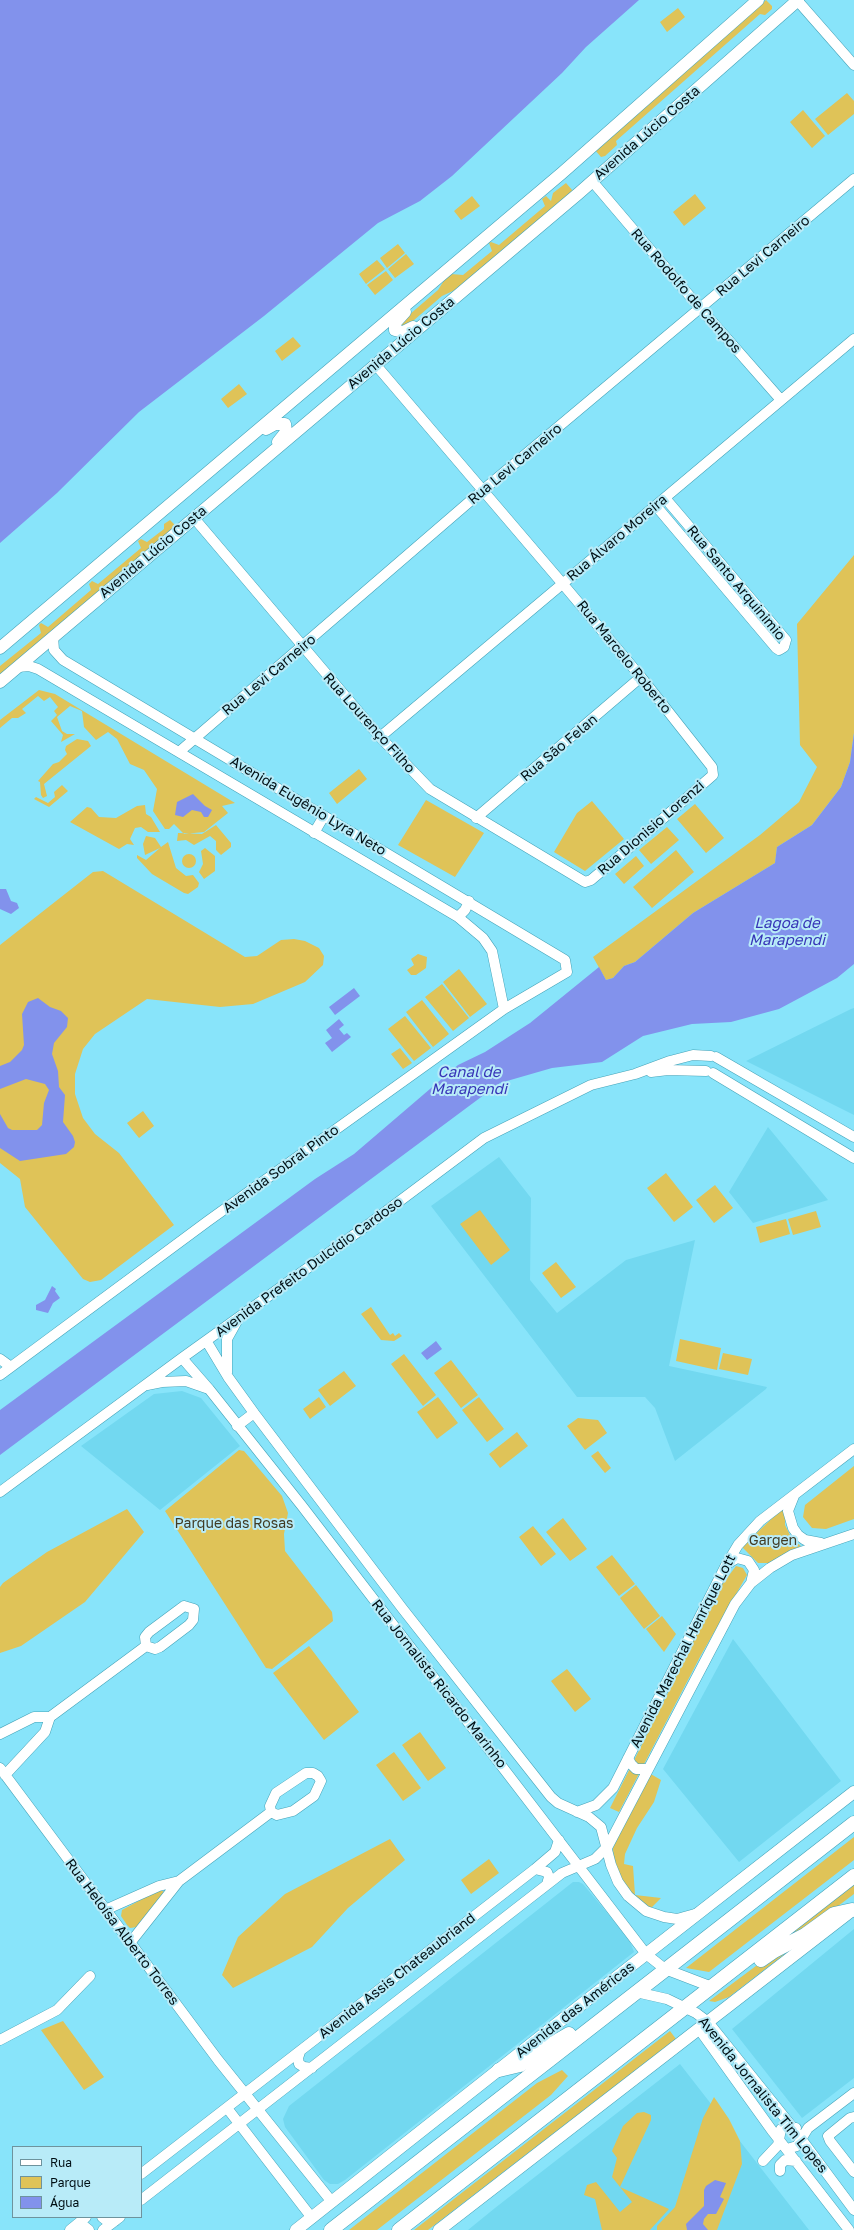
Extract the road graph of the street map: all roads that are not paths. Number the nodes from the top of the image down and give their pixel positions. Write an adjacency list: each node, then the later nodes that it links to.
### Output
1 (758, 0): 6 (main road, Avenida Lúcio Costa)
2 (797, 0): 3 (street); 5 (main road, Avenida Lúcio Costa)
3 (854, 65)
4 (854, 179): 7 (street, Rua Levi Carneiro)
5 (592, 181): 7 (street, Rua Rodolfo de Campos); 8 (main road, Avenida Lúcio Costa)
6 (427, 287): 8 (main road); 12 (main road, Avenida Lúcio Costa)
7 (700, 308): 11 (street, Rua Rodolfo de Campos); 14 (street, Rua Levi Carneiro)
8 (437, 313): 10 (main road, Avenida Lúcio Costa)
9 (854, 339): 11 (street, Rua Álvaro Moreira)
10 (375, 364): 13 (main road, Avenida Lúcio Costa); 14 (street, Rua Marcelo Roberto)
11 (781, 400): 15 (street, Rua Álvaro Moreira)
12 (248, 440): 13 (main road); 21 (main road, Avenida Lúcio Costa)
13 (263, 459): 17 (main road, Avenida Lúcio Costa)
14 (483, 490): 18 (street, Rua Marcelo Roberto); 20 (street, Rua Levi Carneiro)
15 (665, 498): 16 (street, Rua Álvaro Moreira); 16 (street, Rua Santo Arquinimio)
16 (656, 506): 18 (street, Rua Álvaro Moreira)
17 (194, 518): 19 (main road, Avenida Lúcio Costa); 20 (street, Rua Lourenço Filho)
18 (562, 583): 23 (street, Rua Marcelo Roberto); 26 (street, Rua Álvaro Moreira)
19 (53, 637): 22 (main road, Avenida Lúcio Costa); 25 (street, Avenida Eugênio Lyra Neto)
20 (302, 647): 25 (street, Rua Levi Carneiro); 26 (street, Rua Lourenço Filho)
21 (0, 648)
22 (18, 667): 24 (main road, Avenida Lúcio Costa); 27 (street, Avenida Eugênio Lyra Neto)
23 (641, 677): 28 (street, Rua Marcelo Roberto); 30 (street, Rua São Felan)
24 (0, 682)
25 (194, 737): 27 (street, Rua Levi Carneiro); 29 (street, Avenida Eugênio Lyra Neto)
26 (380, 737): 30 (street, Rua Lourenço Filho)
27 (178, 752): 31 (street, Avenida Eugênio Lyra Neto)
28 (713, 770): 32 (street, Rua Dionisio Lorenzi)
29 (324, 816): 31 (street); 33 (street, Avenida Eugênio Lyra Neto)
30 (476, 818): 32 (street, Rua Lourenço Filho)
31 (314, 832): 34 (street, Avenida Eugênio Lyra Neto)
32 (585, 882)
33 (468, 901): 34 (street); 35 (street, Avenida Eugênio Lyra Neto)
34 (458, 917): 36 (street, Avenida Eugênio Lyra Neto)
35 (567, 972): 36 (street, Avenida Sobral Pinto)
36 (504, 1009): 48 (street, Avenida Sobral Pinto)
37 (714, 1056): 38 (street); 38 (street); 39 (street); 40 (street)
38 (710, 1072): 39 (street); 41 (street)
39 (635, 1074): 44 (street, Avenida Prefeito Dulcídio Cardoso)
40 (821, 1118): 41 (street); 42 (street)
41 (814, 1134): 43 (street)
42 (854, 1137)
43 (854, 1158)
44 (238, 1319): 45 (street, Avenida Prefeito Dulcídio Cardoso); 50 (street)
45 (207, 1342): 46 (street, Avenida Prefeito Dulcídio Cardoso); 50 (street, Rua Jornalista Ricardo Marinho)
46 (182, 1358): 51 (street, Avenida Prefeito Dulcídio Cardoso); 52 (street, Rua Jornalista Ricardo Marinho)
47 (0, 1359): 48 (street)
48 (10, 1367): 49 (street, Avenida Sobral Pinto)
49 (0, 1375)
50 (228, 1377): 53 (street, Rua Jornalista Ricardo Marinho)
51 (144, 1386): 52 (street); 56 (street, Avenida Prefeito Dulcídio Cardoso)
52 (209, 1389): 54 (street, Rua Jornalista Ricardo Marinho)
53 (254, 1413): 54 (street); 58 (street, Rua Jornalista Ricardo Marinho)
54 (237, 1426): 59 (street, Rua Jornalista Ricardo Marinho)
55 (854, 1448): 57 (street, Avenida Marechal Henrique Lott)
56 (0, 1492)
57 (796, 1492): 61 (street); 62 (street, Avenida Marechal Henrique Lott)
58 (316, 1496): 59 (street); 64 (street, Rua Jornalista Ricardo Marinho)
59 (302, 1506): 65 (street, Rua Jornalista Ricardo Marinho)
60 (854, 1534): 61 (street, Avenida Marechal Henrique Lott)
61 (822, 1543): 63 (street, Avenida Marechal Henrique Lott)
62 (726, 1566): 63 (street); 71 (street, Avenida Marechal Henrique Lott)
63 (751, 1583): 72 (street, Avenida Marechal Henrique Lott)
64 (402, 1608): 65 (street); 68 (street, Rua Jornalista Ricardo Marinho)
65 (389, 1619): 70 (street, Rua Jornalista Ricardo Marinho)
66 (146, 1646): 66 (street); 67 (street)
67 (50, 1717): 69 (street); 73 (street)
68 (498, 1730): 70 (street); 76 (street, Rua Jornalista Ricardo Marinho)
69 (0, 1734)
70 (483, 1740): 80 (street, Rua Jornalista Ricardo Marinho)
71 (628, 1758): 72 (street); 76 (street, Avenida Marechal Henrique Lott)
72 (648, 1769): 81 (street, Avenida Marechal Henrique Lott)
73 (3, 1772): 88 (street, Rua Heloísa Alberto Torres)
74 (854, 1792): 89 (main road, Avenida das Américas)
75 (271, 1812): 75 (street); 85 (street)
76 (577, 1812): 81 (street, Rua Jornalista Ricardo Marinho)
77 (854, 1812): 79 (highway)
78 (854, 1823): 79 (highway, Avenida das Américas)
79 (837, 1836): 92 (highway, Avenida das Américas)
80 (559, 1840): 82 (street, Rua Jornalista Ricardo Marinho); 83 (street, Avenida Assis Chateaubriand)
81 (608, 1846): 82 (street, Avenida Marechal Henrique Lott); 89 (street, Rua Jornalista Ricardo Marinho)
82 (579, 1865): 86 (street, Avenida Assis Chateaubriand); 91 (street, Rua Jornalista Ricardo Marinho)
83 (535, 1868): 86 (street); 100 (street, Avenida Assis Chateaubriand)
84 (854, 1876): 94 (highway)
85 (179, 1881): 88 (street); 90 (street)
86 (547, 1884): 103 (street, Avenida Assis Chateaubriand)
87 (853, 1909): 94 (highway); 97 (main road)
88 (105, 1910): 90 (street, Rua Heloísa Alberto Torres)
89 (697, 1913): 91 (main road, Avenida das Américas)
90 (130, 1943): 106 (street, Rua Heloísa Alberto Torres)
91 (646, 1954): 92 (street, Rua Jornalista Ricardo Marinho); 104 (main road, Avenida das Américas)
92 (665, 1969): 94 (street, Rua Jornalista Ricardo Marinho); 95 (highway, Avenida das Américas)
93 (90, 1976): 99 (street)
94 (716, 1984): 96 (highway)
95 (636, 1992): 96 (street, Avenida Jornalista Tim Lopes); 98 (highway, Avenida das Américas)
96 (686, 2008): 97 (street, Avenida Jornalista Tim Lopes); 133 (highway)
97 (703, 2026): 101 (street, Avenida Jornalista Tim Lopes); 102 (street, Avenida Jornalista Tim Lopes); 134 (main road)
98 (590, 2028): 104 (highway); 132 (highway, Avenida das Américas)
99 (0, 2040)
100 (300, 2052): 103 (street); 106 (street, Avenida Assis Chateaubriand)
101 (734, 2055): 102 (street); 111 (street, Avenida Jornalista Tim Lopes)
102 (725, 2064): 113 (street, Avenida Jornalista Tim Lopes)
103 (312, 2068): 108 (street, Avenida Assis Chateaubriand)
104 (499, 2070): 122 (main road, Avenida das Américas)
105 (854, 2093): 112 (street)
106 (246, 2094): 107 (street, Avenida Assis Chateaubriand); 108 (street, Rua Heloísa Alberto Torres)
107 (227, 2108): 110 (street); 120 (street, Avenida Assis Chateaubriand)
108 (258, 2109): 110 (street, Avenida Assis Chateaubriand); 122 (street, Rua Heloísa Alberto Torres)
109 (854, 2117): 119 (street)
110 (240, 2124): 121 (street, Avenida Assis Chateaubriand); 126 (street)
111 (793, 2128): 112 (street); 113 (street); 114 (street, Avenida Jornalista Tim Lopes)
112 (808, 2128): 114 (street)
113 (779, 2139): 115 (street, Avenida Jornalista Tim Lopes); 116 (street)
114 (801, 2139): 115 (street); 123 (street, Avenida Jornalista Tim Lopes)
115 (787, 2149): 117 (street, Avenida Jornalista Tim Lopes)
116 (763, 2161)
117 (796, 2161): 118 (street); 135 (street, Avenida Jornalista Tim Lopes)
118 (780, 2171)
119 (854, 2172)
120 (142, 2173)
121 (142, 2199)
122 (332, 2202): 126 (main road, Avenida das Américas)
123 (854, 2210)
124 (85, 2218): 128 (street)
125 (103, 2218): 127 (street)
126 (312, 2218): 131 (main road, Avenida das Américas)
127 (117, 2219): 130 (street)
128 (74, 2227): 129 (street)
129 (89, 2230)
130 (103, 2230)
131 (296, 2230)
132 (331, 2230)
133 (399, 2230)
134 (439, 2230)
135 (849, 2230)

